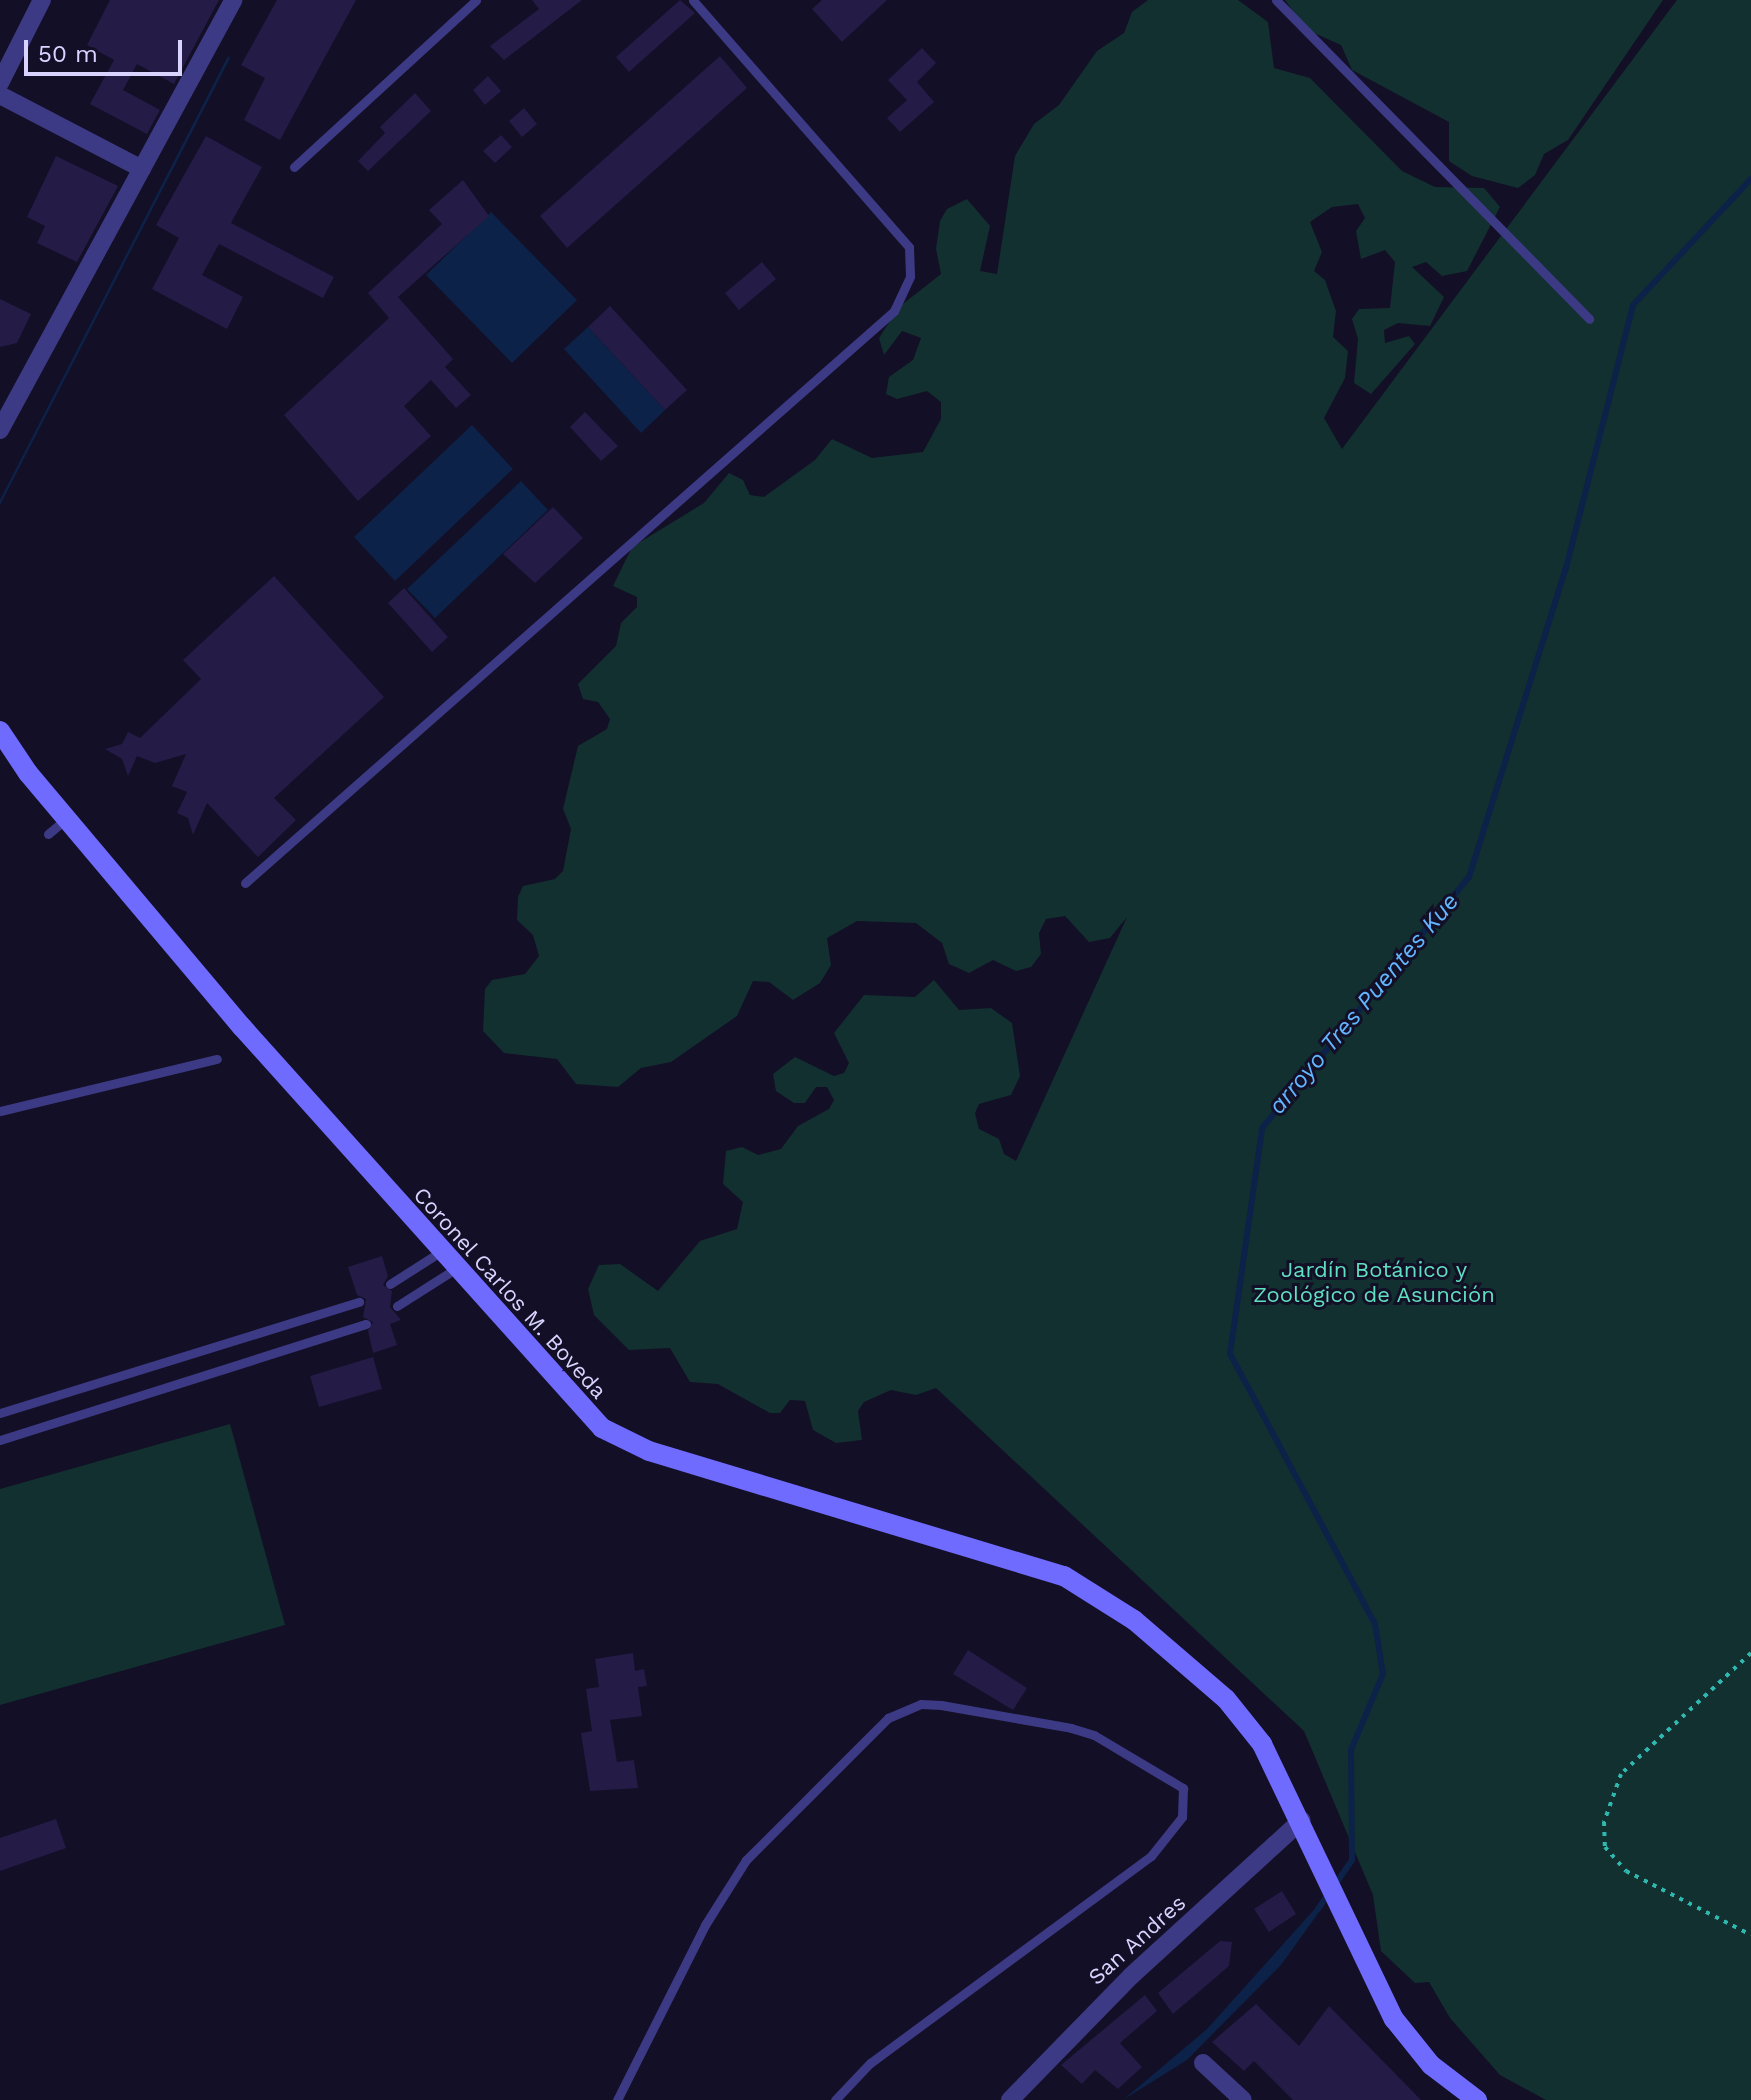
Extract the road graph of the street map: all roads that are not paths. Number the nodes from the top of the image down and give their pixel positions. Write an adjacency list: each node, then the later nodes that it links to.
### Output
1 (42, 0): 6 (street)
2 (233, 0): 9 (street)
3 (476, 0): 8 (lane)
4 (693, 0): 15 (lane)
5 (1276, 0): 10 (lane)
6 (0, 83)
7 (0, 95): 9 (street)
8 (294, 167)
9 (142, 169): 11 (street)
10 (1589, 319)
11 (0, 430)
12 (0, 731): 13 (street, Coronel Carlos M. Boveda)
13 (66, 819): 14 (lane); 18 (street, Coronel Carlos M. Boveda)
14 (48, 834)
15 (245, 883)
16 (217, 1059): 17 (lane)
17 (0, 1111)
18 (440, 1252): 19 (street, Coronel Carlos M. Boveda); 20 (lane)
19 (455, 1269): 22 (lane); 26 (street, Coronel Carlos M. Boveda)
20 (390, 1284)
21 (359, 1302): 24 (lane)
22 (397, 1306)
23 (366, 1324): 25 (lane)
24 (0, 1413)
25 (0, 1440)
26 (1302, 1820): 30 (street, San Andres); 32 (street, Coronel Carlos M. Boveda)
27 (1203, 2063): 31 (street)
28 (617, 2100): 29 (lane)
29 (835, 2100)
30 (1010, 2100)
31 (1243, 2100)
32 (1477, 2100)

